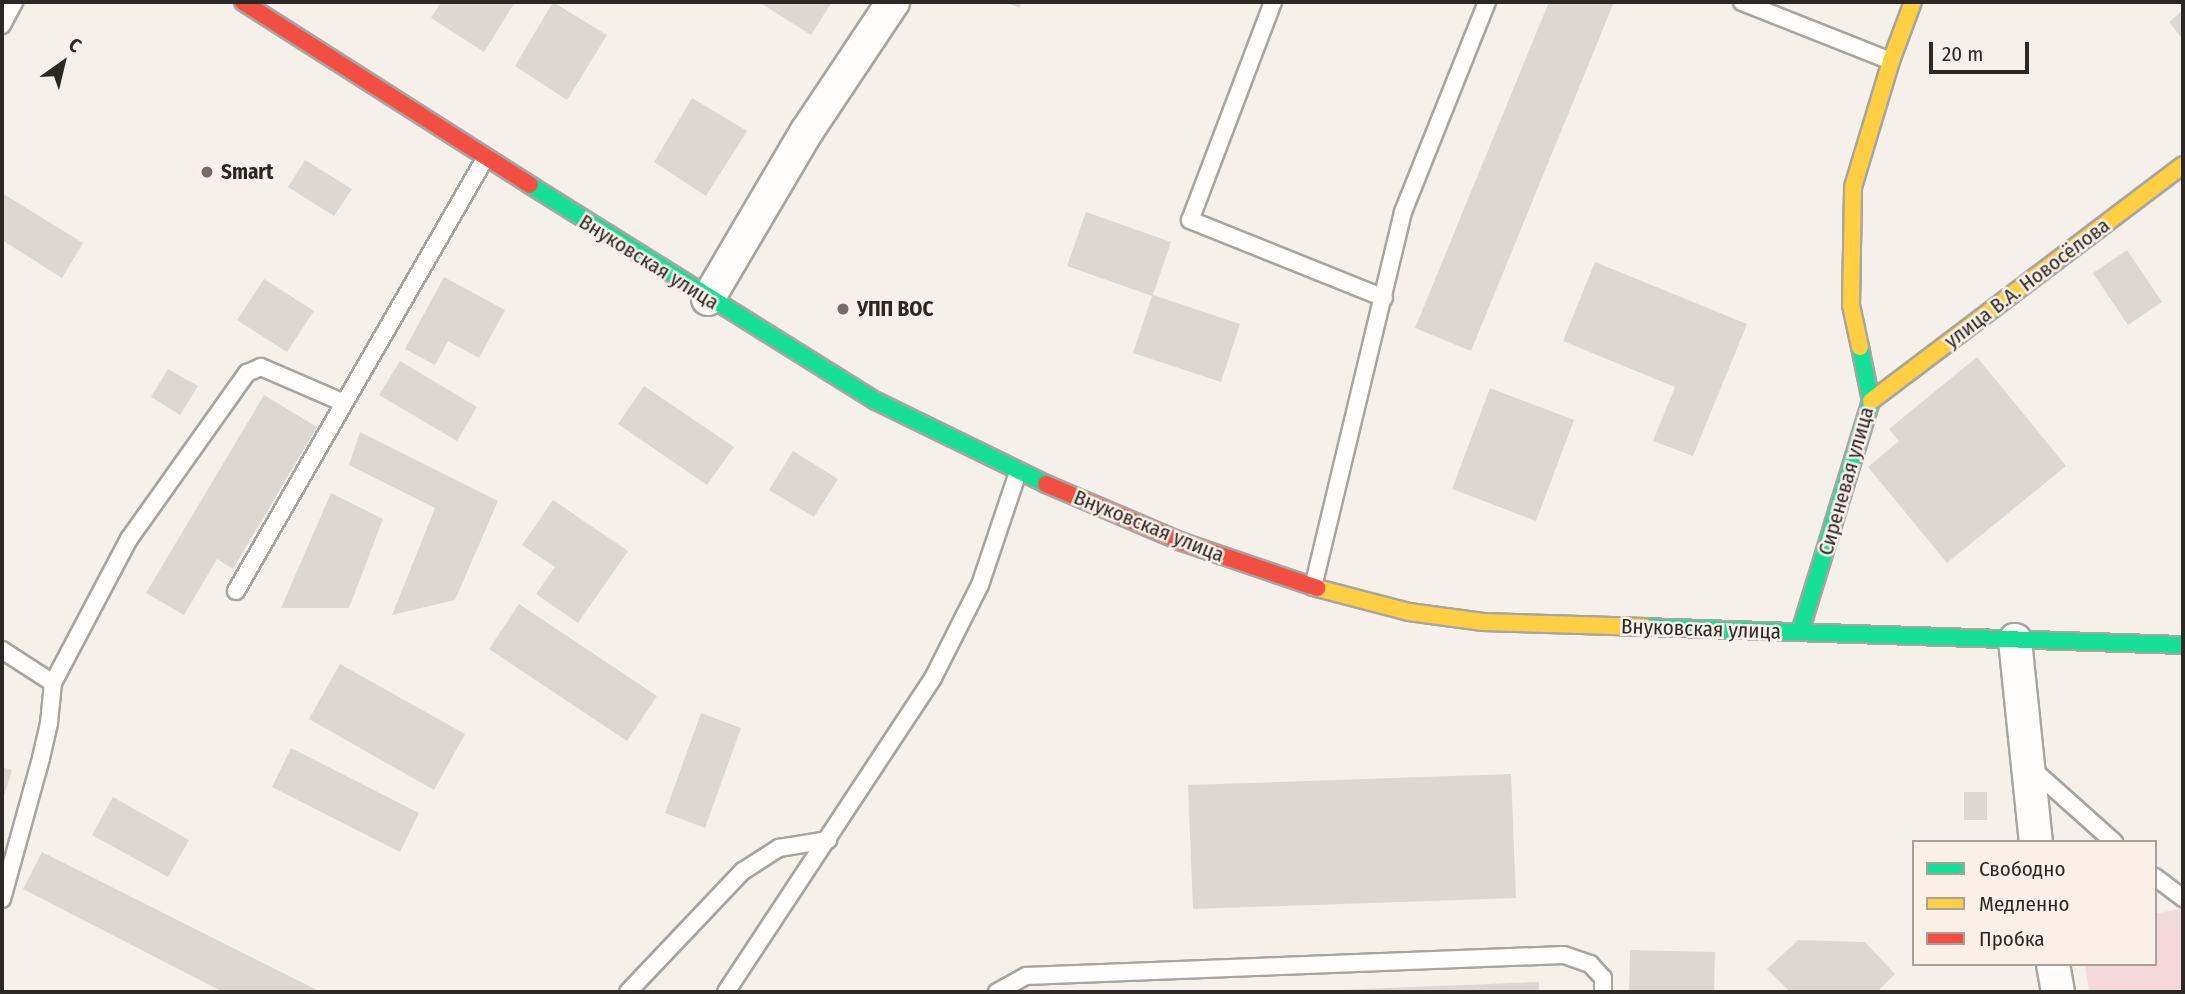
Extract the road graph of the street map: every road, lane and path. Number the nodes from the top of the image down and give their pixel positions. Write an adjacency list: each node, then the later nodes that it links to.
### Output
1 (14, 2): 8 (lane)
2 (243, 2): 10 (main road, Внуковская улица)
3 (893, 2): 13 (street)
4 (1273, 2): 12 (lane)
5 (1487, 2): 12 (lane)
6 (1742, 2): 9 (lane)
7 (1913, 2): 9 (main road, Сиреневая улица)
8 (2, 25)
9 (1891, 61): 14 (main road, Сиреневая улица)
10 (486, 157): 13 (main road, Внуковская улица); 15 (lane)
11 (2183, 165): 14 (main road, улица В.А. Новосёлова)
12 (1384, 298): 17 (lane)
13 (708, 299): 16 (main road, Внуковская улица)
14 (1871, 401): 19 (main road, Сиреневая улица)
15 (344, 403): 18 (lane); 23 (lane)
16 (1018, 472): 17 (main road, Внуковская улица); 27 (lane)
17 (1313, 587): 19 (main road, Внуковская улица)
18 (236, 591)
19 (1800, 632): 20 (main road, Внуковская улица)
20 (2015, 640): 21 (main road, Внуковская улица); 24 (street)
21 (2183, 645)
22 (2, 650): 23 (lane)
23 (53, 683): 29 (lane)
24 (2026, 763): 25 (street); 26 (lane)
25 (2036, 840)
26 (2112, 840)
27 (828, 841): 32 (lane); 33 (lane)
28 (2162, 890): 30 (lane)
29 (2, 898)
30 (2183, 898)
31 (2053, 966): 38 (street)
32 (736, 976): 34 (lane); 35 (lane)
33 (628, 992)
34 (726, 992)
35 (741, 992)
36 (997, 992): 37 (lane)
37 (1602, 992)
38 (2058, 992)

